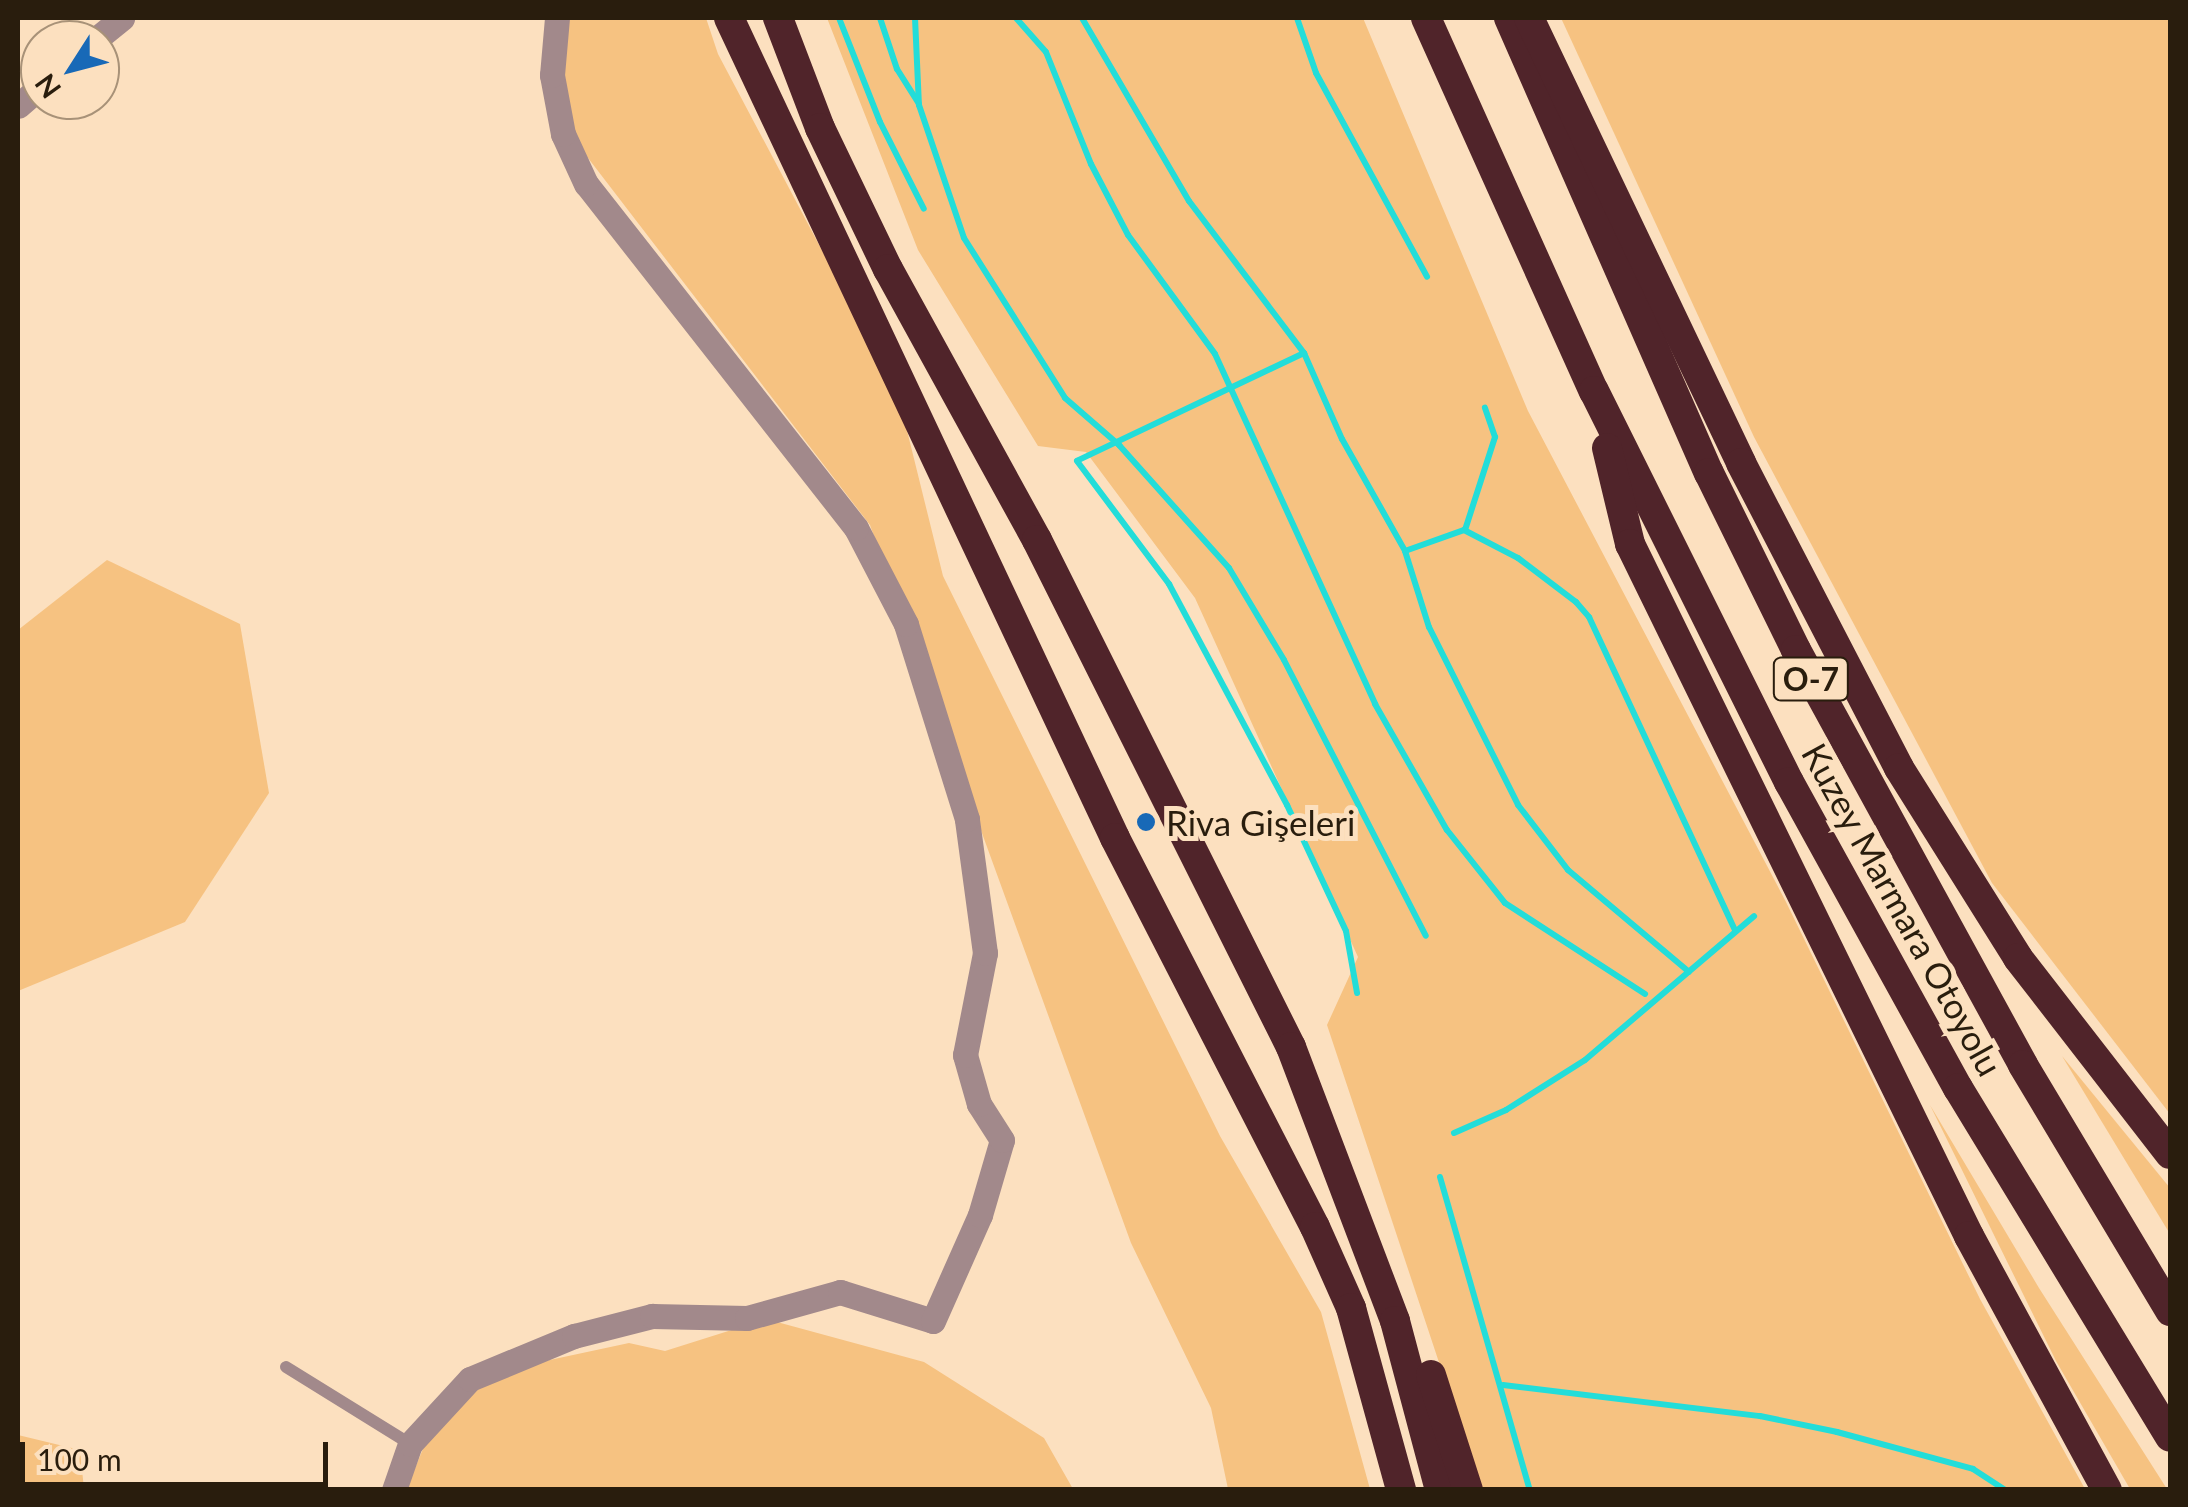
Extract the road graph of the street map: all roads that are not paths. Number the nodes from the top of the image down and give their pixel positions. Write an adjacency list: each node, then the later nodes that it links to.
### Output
1 (557, 18): 15 (street)
2 (728, 18): 8 (highway)
3 (743, 18): 8 (highway)
4 (779, 18): 11 (highway)
5 (1426, 18): 9 (highway, Kuzey Marmara Otoyolu / O-7)
6 (1509, 18): 12 (highway, Kuzey Marmara Otoyolu / O-7)
7 (1529, 18): 10 (highway)
8 (843, 260): 17 (highway)
9 (1594, 391): 14 (highway, Kuzey Marmara Otoyolu / O-7); 20 (highway)
10 (2170, 1154)
11 (1357, 1225): 18 (highway); 19 (highway)
12 (2170, 1312)
13 (286, 1366): 15 (lane)
14 (2170, 1437)
15 (410, 1444): 16 (street)
16 (394, 1490)
17 (1401, 1490)
18 (1440, 1490)
19 (1468, 1490)
20 (2107, 1490)

